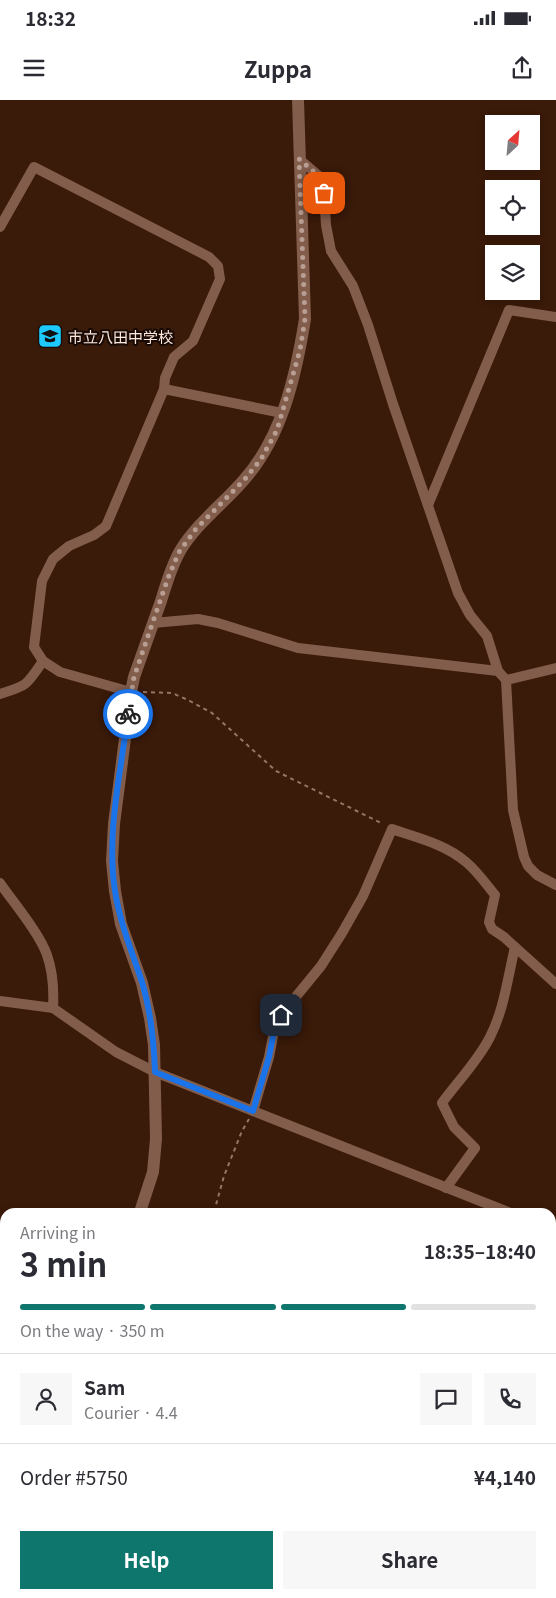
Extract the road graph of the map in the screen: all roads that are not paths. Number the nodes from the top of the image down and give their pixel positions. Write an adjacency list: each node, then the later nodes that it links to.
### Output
1 (298, 100): 2 (street)
2 (299, 159): 6 (street); 7 (street)
3 (0, 227): 5 (street)
4 (556, 317): 7 (street)
5 (164, 389): 6 (street); 9 (street)
6 (282, 413): 8 (street)
7 (428, 505): 11 (street)
8 (153, 622): 11 (street); 13 (street)
9 (43, 661): 13 (street); 14 (street)
10 (556, 668): 12 (street)
11 (498, 671): 12 (street)
12 (506, 680): 16 (street)
13 (131, 692): 21 (street)
14 (0, 694)
15 (0, 883): 20 (street)
16 (556, 885)
17 (515, 946): 18 (street); 22 (street); 23 (street)
18 (556, 984)
19 (0, 1000): 20 (street)
20 (53, 1008): 21 (street)
21 (155, 1072): 22 (street); 24 (street)
22 (253, 1111): 23 (street)
23 (446, 1188): 25 (street)
24 (141, 1208)
25 (498, 1208)

